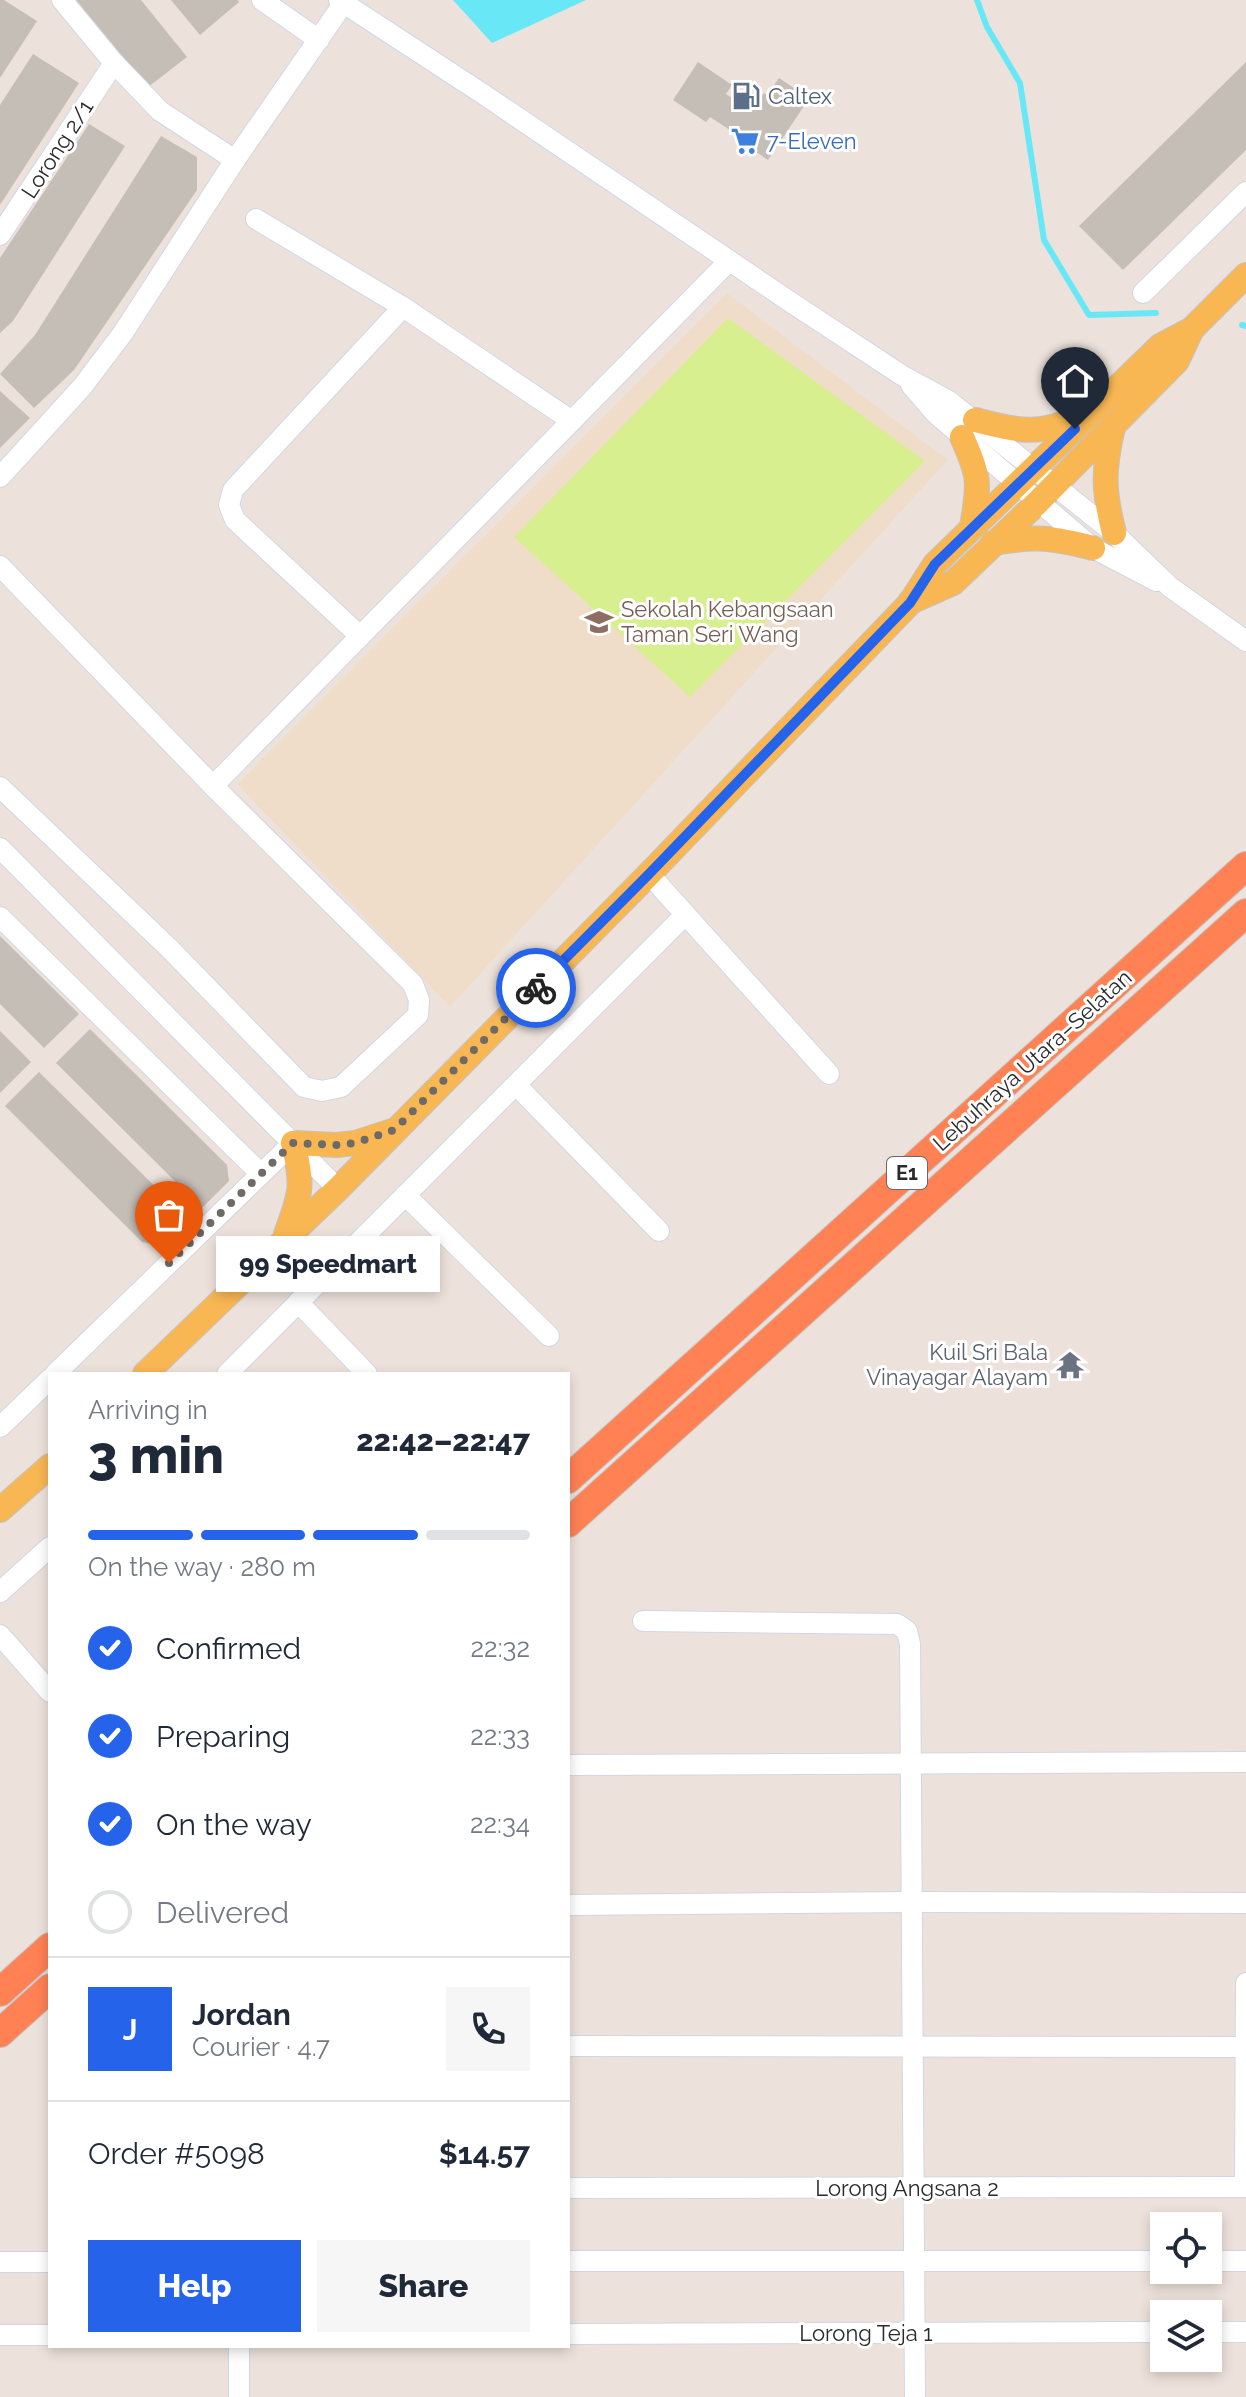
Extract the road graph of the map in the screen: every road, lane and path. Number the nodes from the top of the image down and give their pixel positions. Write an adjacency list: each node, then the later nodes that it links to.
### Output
1 (62, 0): 5 (street)
2 (262, 0): 4 (street)
3 (341, 2): 4 (street); 10 (street)
4 (319, 40): 6 (street)
5 (114, 63): 6 (street); 9 (street, Lorong 2/1)
6 (235, 160): 18 (street)
7 (1246, 192): 12 (street)
8 (256, 219): 13 (street)
9 (0, 235)
10 (729, 261): 15 (street); 16 (street)
11 (1246, 275): 14 (main road)
12 (1143, 293)
13 (403, 307): 15 (street); 29 (street)
14 (1104, 418): 16 (main road); 17 (main road); 19 (main road); 23 (main road)
15 (572, 421): 29 (street)
16 (968, 428): 17 (street); 20 (street); 22 (main road)
17 (1034, 467): 19 (street); 20 (main road)
18 (0, 477)
19 (1055, 484): 21 (main road); 23 (street)
20 (1017, 485): 21 (street); 22 (main road)
21 (1038, 502): 24 (main road); 25 (street)
22 (972, 527): 28 (main road)
23 (1114, 533): 27 (street)
24 (993, 543): 25 (main road); 28 (main road)
25 (1093, 548): 27 (street)
26 (0, 566): 31 (street)
27 (1170, 587): 30 (street)
28 (910, 603): 35 (main road)
29 (360, 636): 31 (street)
30 (1246, 641)
31 (213, 786): 32 (street)
32 (0, 787)
33 (0, 848): 42 (street)
34 (1246, 866): 57 (highway, Lebuhraya Utara–Selatan / E1)
35 (649, 874): 37 (street); 41 (main road)
36 (1246, 913): 61 (highway, Lebuhraya Utara–Selatan / E1)
37 (685, 915): 39 (street); 40 (street)
38 (0, 917): 43 (street)
39 (829, 1074)
40 (516, 1085): 45 (street); 46 (street)
41 (394, 1130): 42 (main road); 44 (main road)
42 (293, 1143): 43 (street); 44 (street); 47 (main road)
43 (261, 1174): 50 (street)
44 (338, 1189): 47 (main road)
45 (405, 1195): 48 (street); 49 (street)
46 (659, 1231)
47 (283, 1242): 51 (main road)
48 (298, 1302): 52 (street); 53 (street)
49 (549, 1336)
50 (57, 1372)
51 (147, 1372)
52 (229, 1372)
53 (365, 1372)
54 (48, 1381): 55 (street)
55 (0, 1427)
56 (48, 1468): 58 (main road)
57 (570, 1477)
58 (30, 1484): 59 (main road); 60 (main road)
59 (0, 1496)
60 (0, 1510)
61 (570, 1521)
62 (48, 1549): 63 (street)
63 (0, 1592)
64 (643, 1621): 68 (street)
65 (0, 1635): 66 (street)
66 (48, 1690)
67 (1246, 1762): 68 (street)
68 (911, 1763): 69 (street); 70 (street)
69 (570, 1765)
70 (912, 1902): 71 (street); 72 (street); 79 (street)
71 (1246, 1903)
72 (570, 1905)
73 (48, 1949): 76 (highway)
74 (1246, 1983): 80 (street)
75 (48, 1990): 77 (highway)
76 (0, 1992)
77 (0, 2033)
78 (570, 2046): 79 (street)
79 (913, 2046): 80 (street); 83 (street)
80 (1246, 2047): 81 (street)
81 (1246, 2187): 83 (street, Lorong Angsana 2)
82 (570, 2188): 83 (street, Lorong Angsana 2)
83 (914, 2188): 84 (street)
84 (915, 2260): 85 (street); 86 (street); 94 (street)
85 (570, 2261)
86 (1150, 2261)
87 (1222, 2261): 88 (street)
88 (1246, 2261)
89 (0, 2262): 90 (street)
90 (48, 2262)
91 (1150, 2332): 94 (street, Lorong Teja 1)
92 (1222, 2332): 93 (street)
93 (1246, 2332)
94 (915, 2333): 95 (street, Lorong Teja 1); 100 (street)
95 (570, 2334)
96 (0, 2335): 97 (street)
97 (48, 2335)
98 (239, 2348): 99 (street)
99 (239, 2397)
100 (915, 2397)

